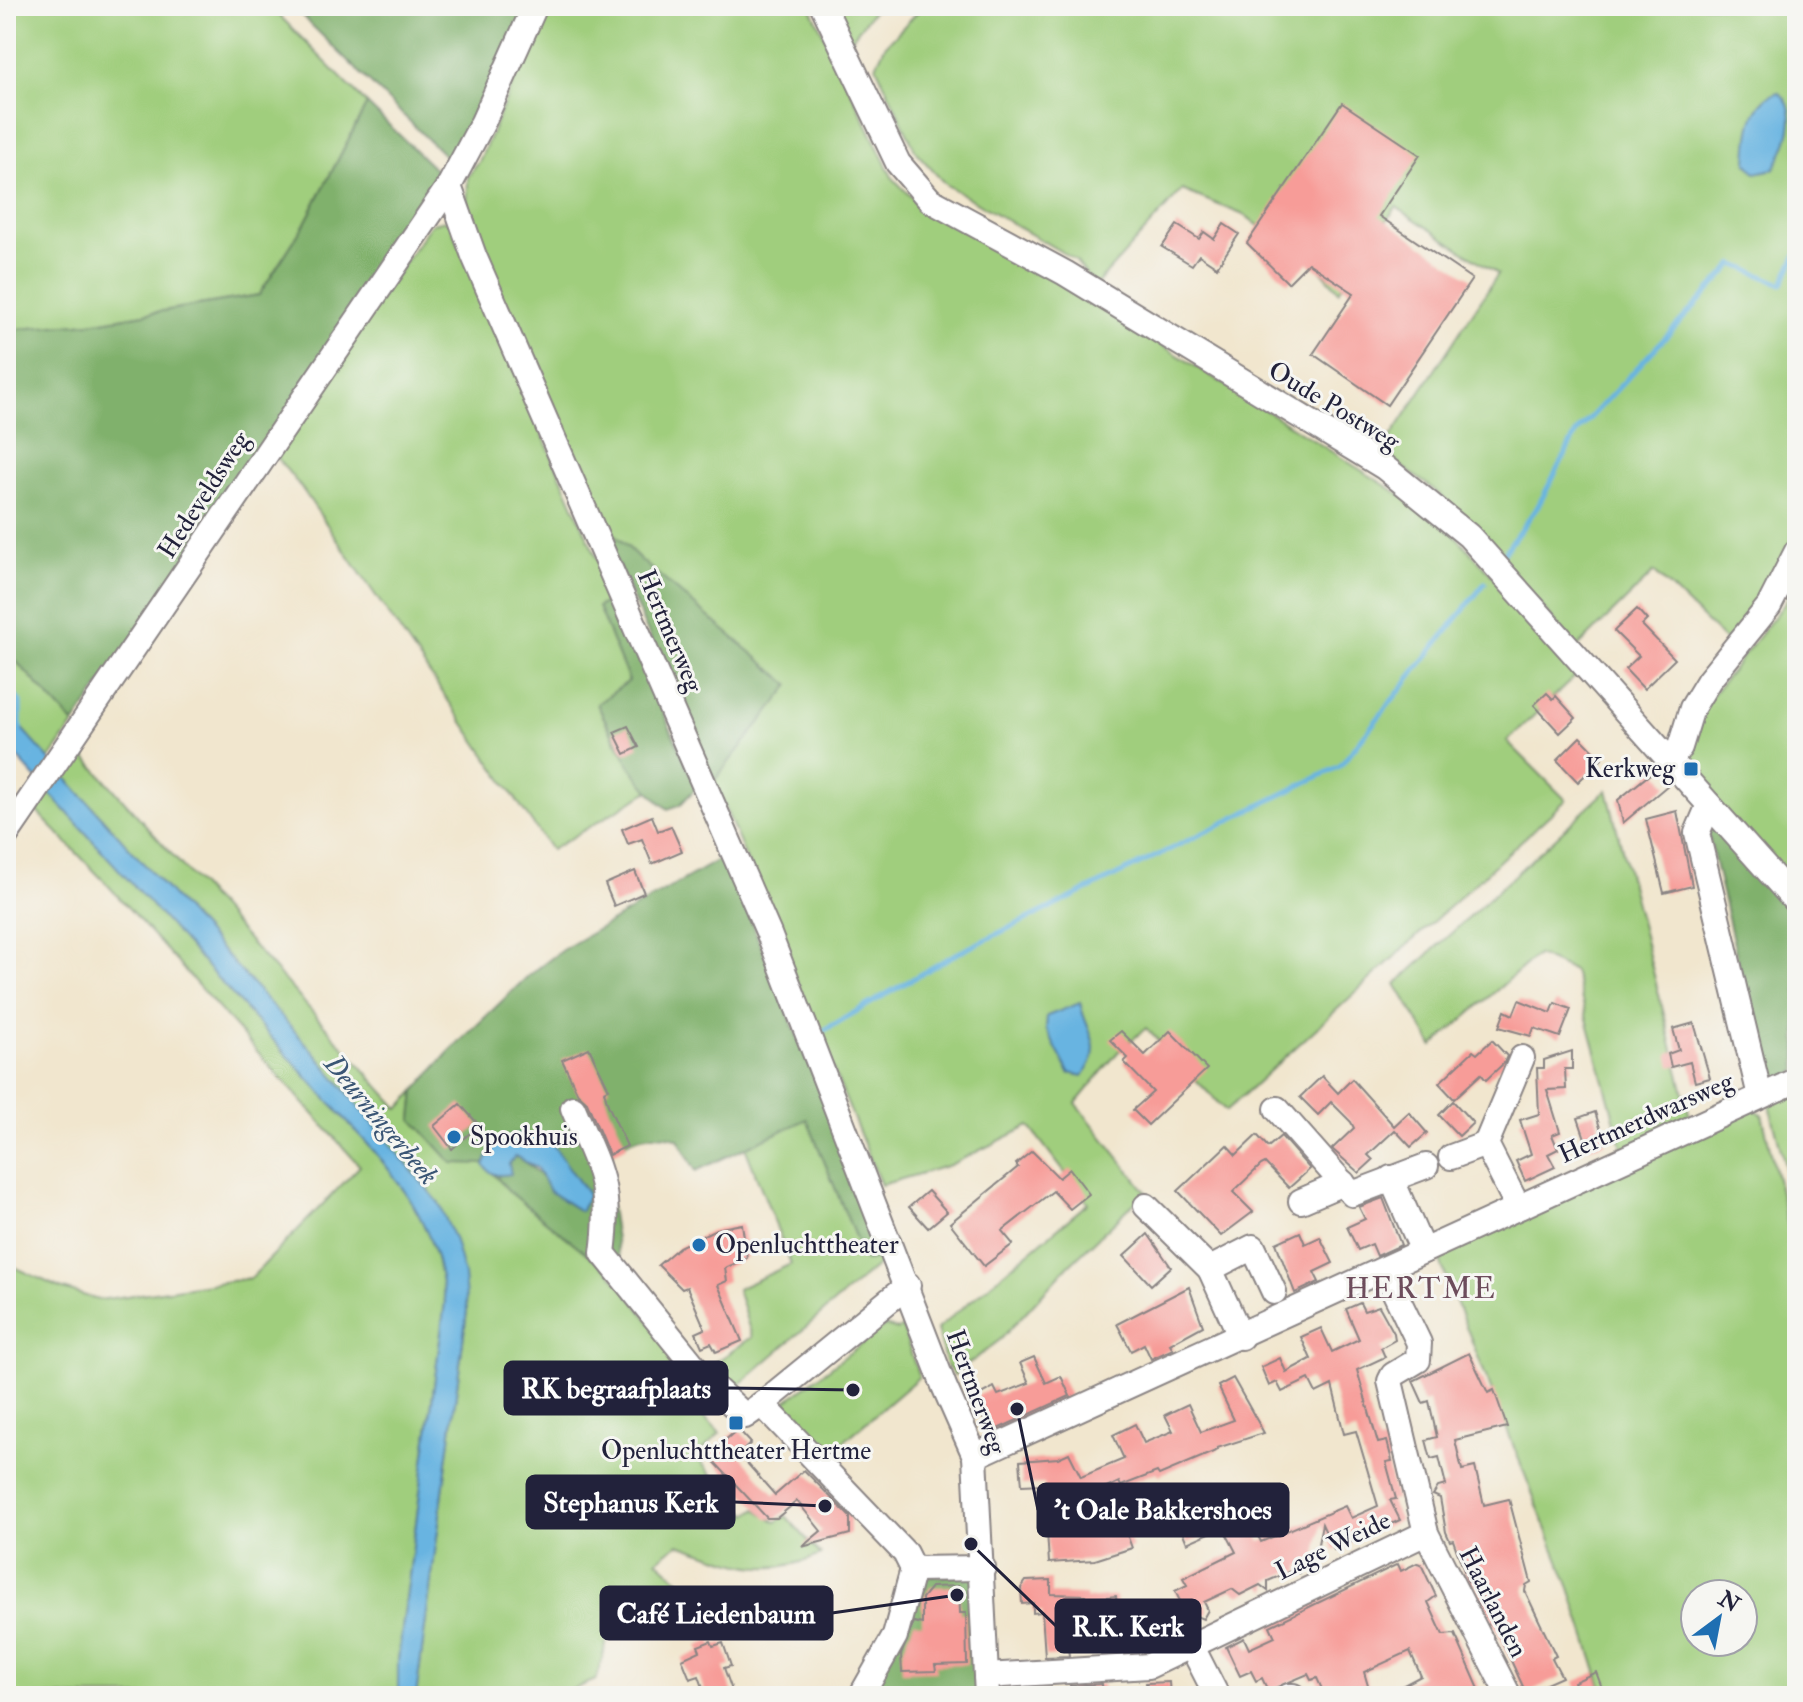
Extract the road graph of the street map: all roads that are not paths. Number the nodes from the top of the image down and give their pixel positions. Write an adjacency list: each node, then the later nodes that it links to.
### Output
1 (535, 6): 3 (street)
2 (823, 6): 5 (street, Oude Postweg)
3 (449, 186): 7 (street, Hedeveldsweg); 25 (street, Hertmerweg)
4 (1797, 551): 5 (street)
5 (1670, 759): 6 (street, Oude Postweg)
6 (1709, 805): 8 (street, Oude Postweg); 11 (street)
7 (6, 835)
8 (1797, 903)
9 (1522, 1058): 14 (street)
10 (1797, 1080): 11 (street, Hertmerdwarsweg)
11 (1760, 1096): 21 (street, Hertmerdwarsweg)
12 (573, 1108): 28 (street)
13 (1277, 1109): 18 (street)
14 (1486, 1144): 15 (street); 21 (street)
15 (1451, 1157)
16 (1426, 1166): 17 (street)
17 (1391, 1178): 18 (street); 22 (street)
18 (1343, 1183): 19 (street)
19 (1301, 1201)
20 (1146, 1206): 23 (street)
21 (1518, 1207): 22 (street, Hertmerdwarsweg)
22 (1423, 1251): 24 (street, Hertmerdwarsweg)
23 (1210, 1269): 26 (street); 27 (street)
24 (1384, 1270): 27 (street, Hertmerdwarsweg); 30 (street, Lage Weide)
25 (908, 1285): 28 (street); 29 (street, Hertmerweg)
26 (1274, 1292)
27 (1241, 1337): 29 (street, Hertmerdwarsweg)
28 (762, 1404): 32 (street)
29 (975, 1456): 31 (street, Hertmerweg)
30 (1426, 1533): 33 (street, Lage Weide); 37 (street, Haarlanden)
31 (983, 1568): 32 (street); 34 (street, Hertmerweg)
32 (913, 1569): 35 (street)
33 (1191, 1645): 34 (street, Lage Weide); 36 (street)
34 (986, 1686)
35 (861, 1696)
36 (1217, 1696)
37 (1509, 1696)

